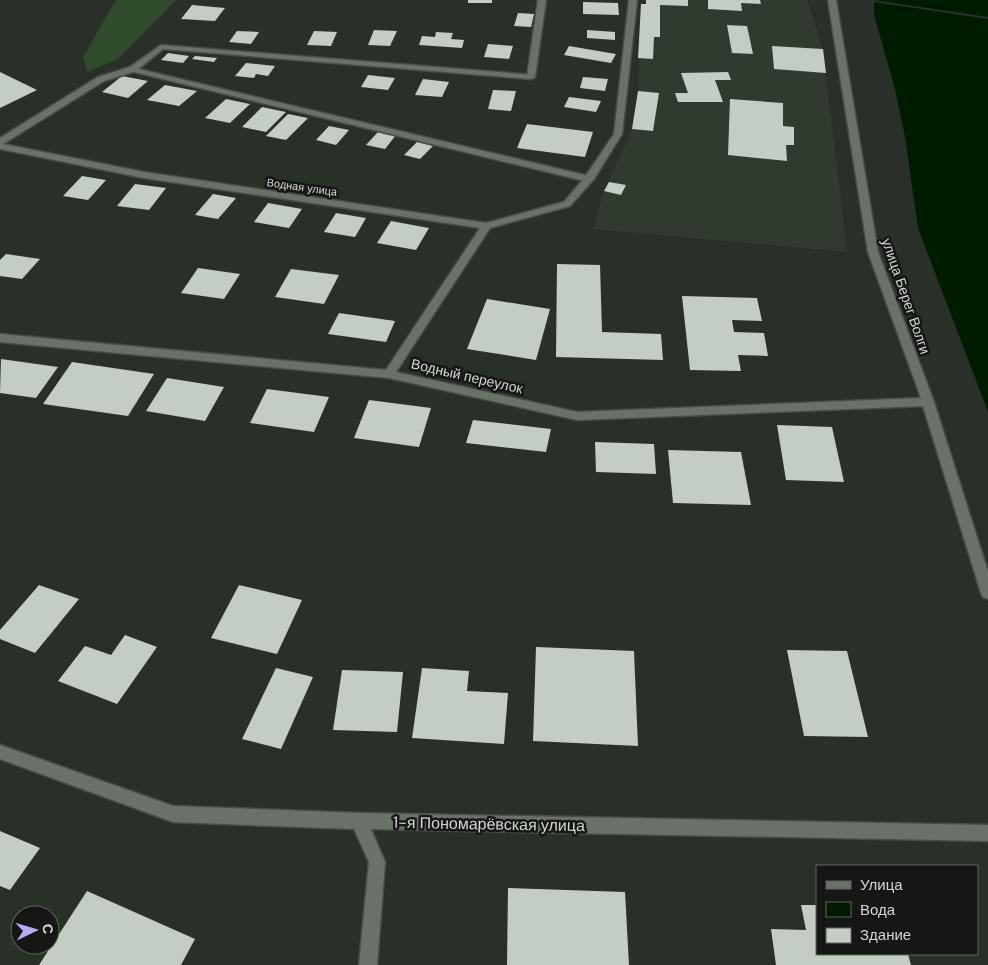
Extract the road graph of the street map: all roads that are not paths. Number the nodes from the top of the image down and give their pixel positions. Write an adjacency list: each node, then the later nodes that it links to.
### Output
1 (542, 0): 4 (street, Водная улица)
2 (634, 0): 6 (street, Водная улица)
3 (832, 0): 10 (street, улица Берег Волги)
4 (133, 69): 5 (street, Водная улица); 6 (street)
5 (0, 144): 7 (street, Водная улица)
6 (589, 179): 7 (street, Водная улица)
7 (486, 226): 9 (street)
8 (0, 338): 9 (street, Водный переулок)
9 (389, 374): 10 (street, Водный переулок)
10 (928, 402): 11 (street, улица Берег Волги)
11 (988, 592)
12 (0, 752): 13 (street, 1-я Пономарёвская улица)
13 (359, 822): 14 (street, 1-я Пономарёвская улица); 15 (street)
14 (988, 833)
15 (368, 965)

